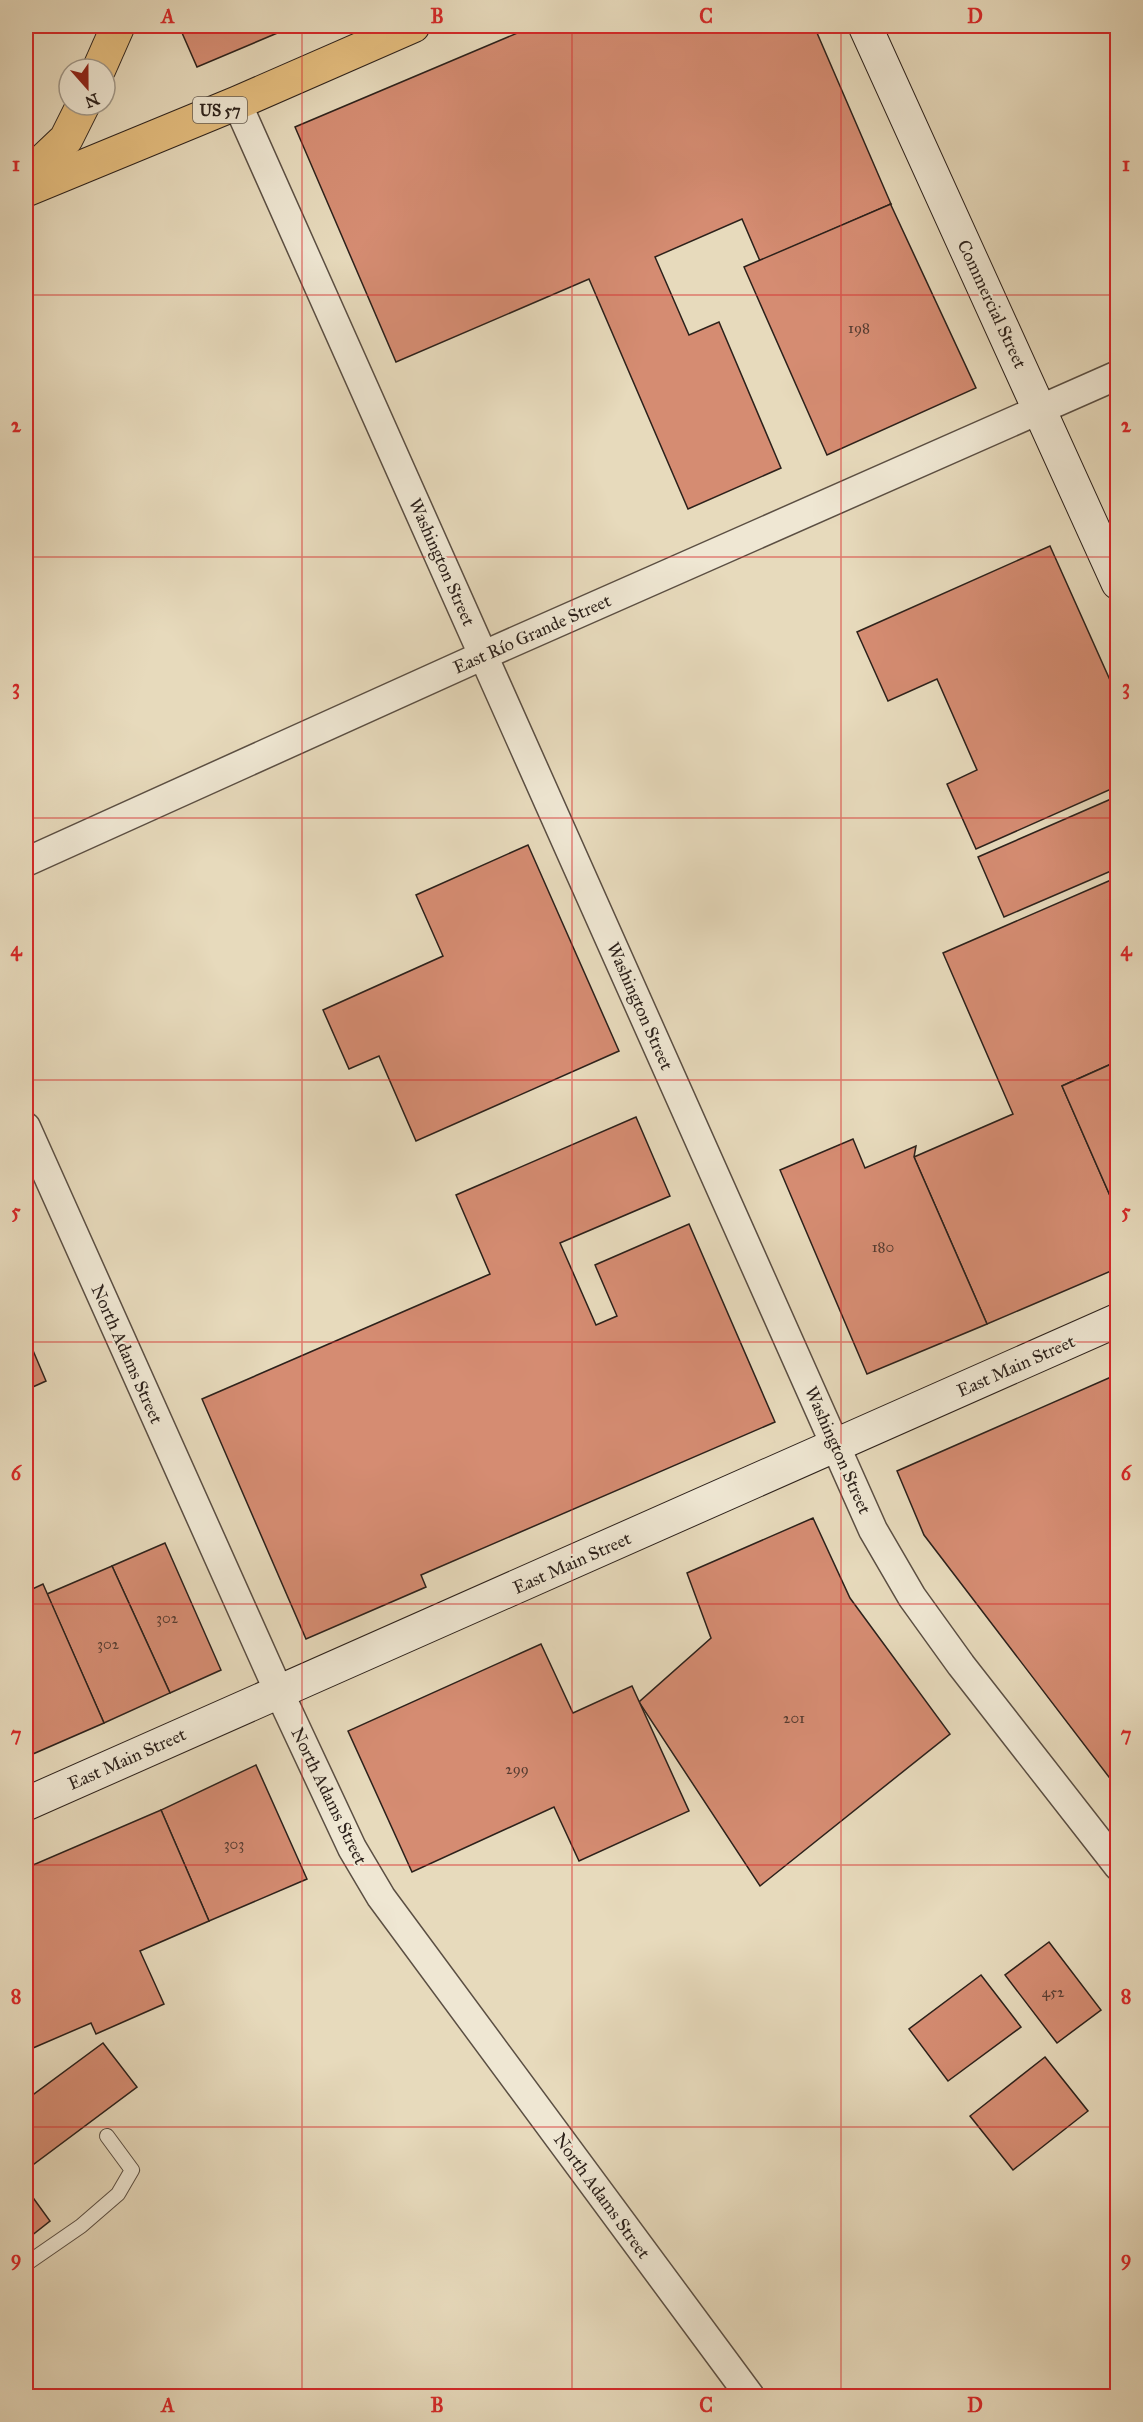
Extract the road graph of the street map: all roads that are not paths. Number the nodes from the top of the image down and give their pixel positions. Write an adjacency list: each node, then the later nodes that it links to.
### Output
1 (118, 26): 4 (main road)
2 (413, 26): 5 (main road, US 57)
3 (865, 26): 10 (main road, Commercial Street)
4 (104, 57)
5 (237, 103): 8 (main road, US 57); 12 (street, Washington Street)
6 (77, 117): 7 (main road)
7 (26, 177)
8 (26, 190)
9 (1118, 375): 10 (street, East Río Grande Street)
10 (1040, 410): 11 (main road, Commercial Street); 12 (street, East Río Grande Street)
11 (1118, 583)
12 (484, 655): 13 (street, East Río Grande Street); 16 (street, Washington Street)
13 (26, 862)
14 (26, 1127): 17 (street, North Adams Street)
15 (1118, 1320): 16 (main road, East Main Street)
16 (837, 1446): 17 (main road, East Main Street); 19 (street, Washington Street)
17 (279, 1692): 18 (main road, East Main Street); 22 (street, North Adams Street)
18 (26, 1804)
19 (1118, 1866)
20 (107, 2136): 21 (lane)
21 (26, 2264)
22 (750, 2397)

